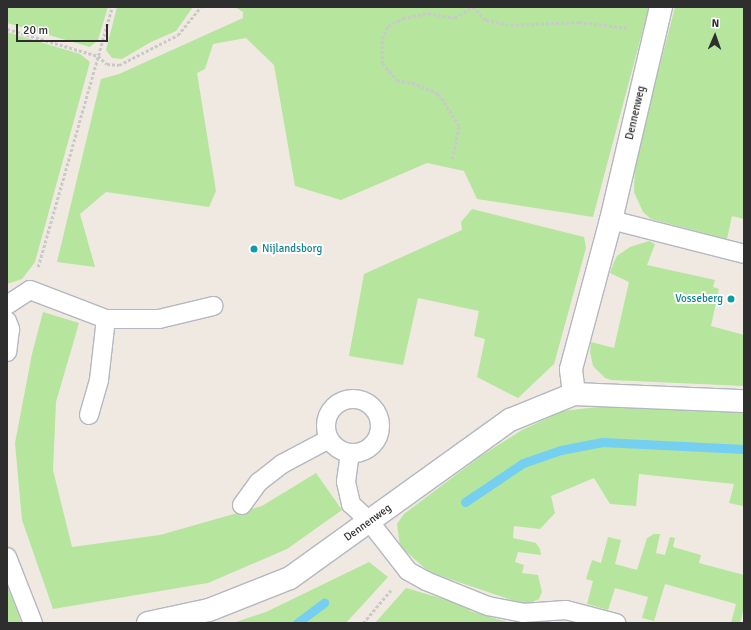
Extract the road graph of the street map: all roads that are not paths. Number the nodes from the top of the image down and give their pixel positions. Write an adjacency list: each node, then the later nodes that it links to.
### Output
1 (661, 7): 2 (street, Dennenweg)
2 (611, 220): 3 (lane); 9 (street, Dennenweg)
3 (744, 254)
4 (7, 305): 6 (lane)
5 (213, 306): 6 (lane)
6 (106, 319): 11 (lane)
7 (7, 321): 8 (lane)
8 (7, 352)
9 (574, 394): 10 (street, Dennenweg); 15 (street, Dennenweg)
10 (744, 401)
11 (89, 415)
12 (329, 439): 13 (lane); 13 (lane); 14 (lane)
13 (350, 453): 15 (lane)
14 (242, 505)
15 (370, 522): 18 (street, Dennenweg); 19 (lane)
16 (7, 557): 17 (lane)
17 (33, 623)
18 (148, 623)
19 (616, 623)

